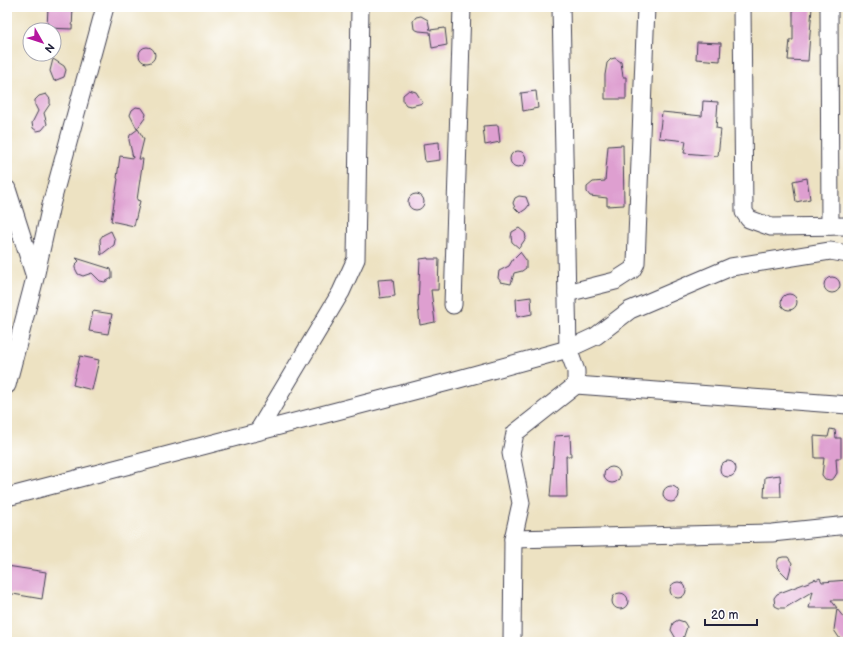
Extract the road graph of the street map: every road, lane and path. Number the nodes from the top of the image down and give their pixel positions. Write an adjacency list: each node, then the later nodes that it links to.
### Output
1 (105, 7): 12 (street)
2 (360, 7): 19 (street)
3 (462, 7): 14 (street)
4 (560, 7): 13 (street)
5 (646, 7): 13 (street)
6 (742, 7): 9 (street)
7 (829, 7): 9 (street)
8 (7, 189): 12 (street)
9 (830, 226): 10 (street)
10 (848, 226)
11 (848, 254): 15 (street)
12 (35, 278): 16 (street)
13 (567, 293): 15 (street)
14 (453, 305)
15 (568, 349): 17 (street); 19 (street)
16 (7, 385)
17 (576, 385): 18 (street); 22 (street)
18 (848, 405)
19 (258, 431): 20 (street)
20 (7, 497)
21 (848, 525): 22 (street)
22 (513, 539): 23 (street)
23 (512, 642)

